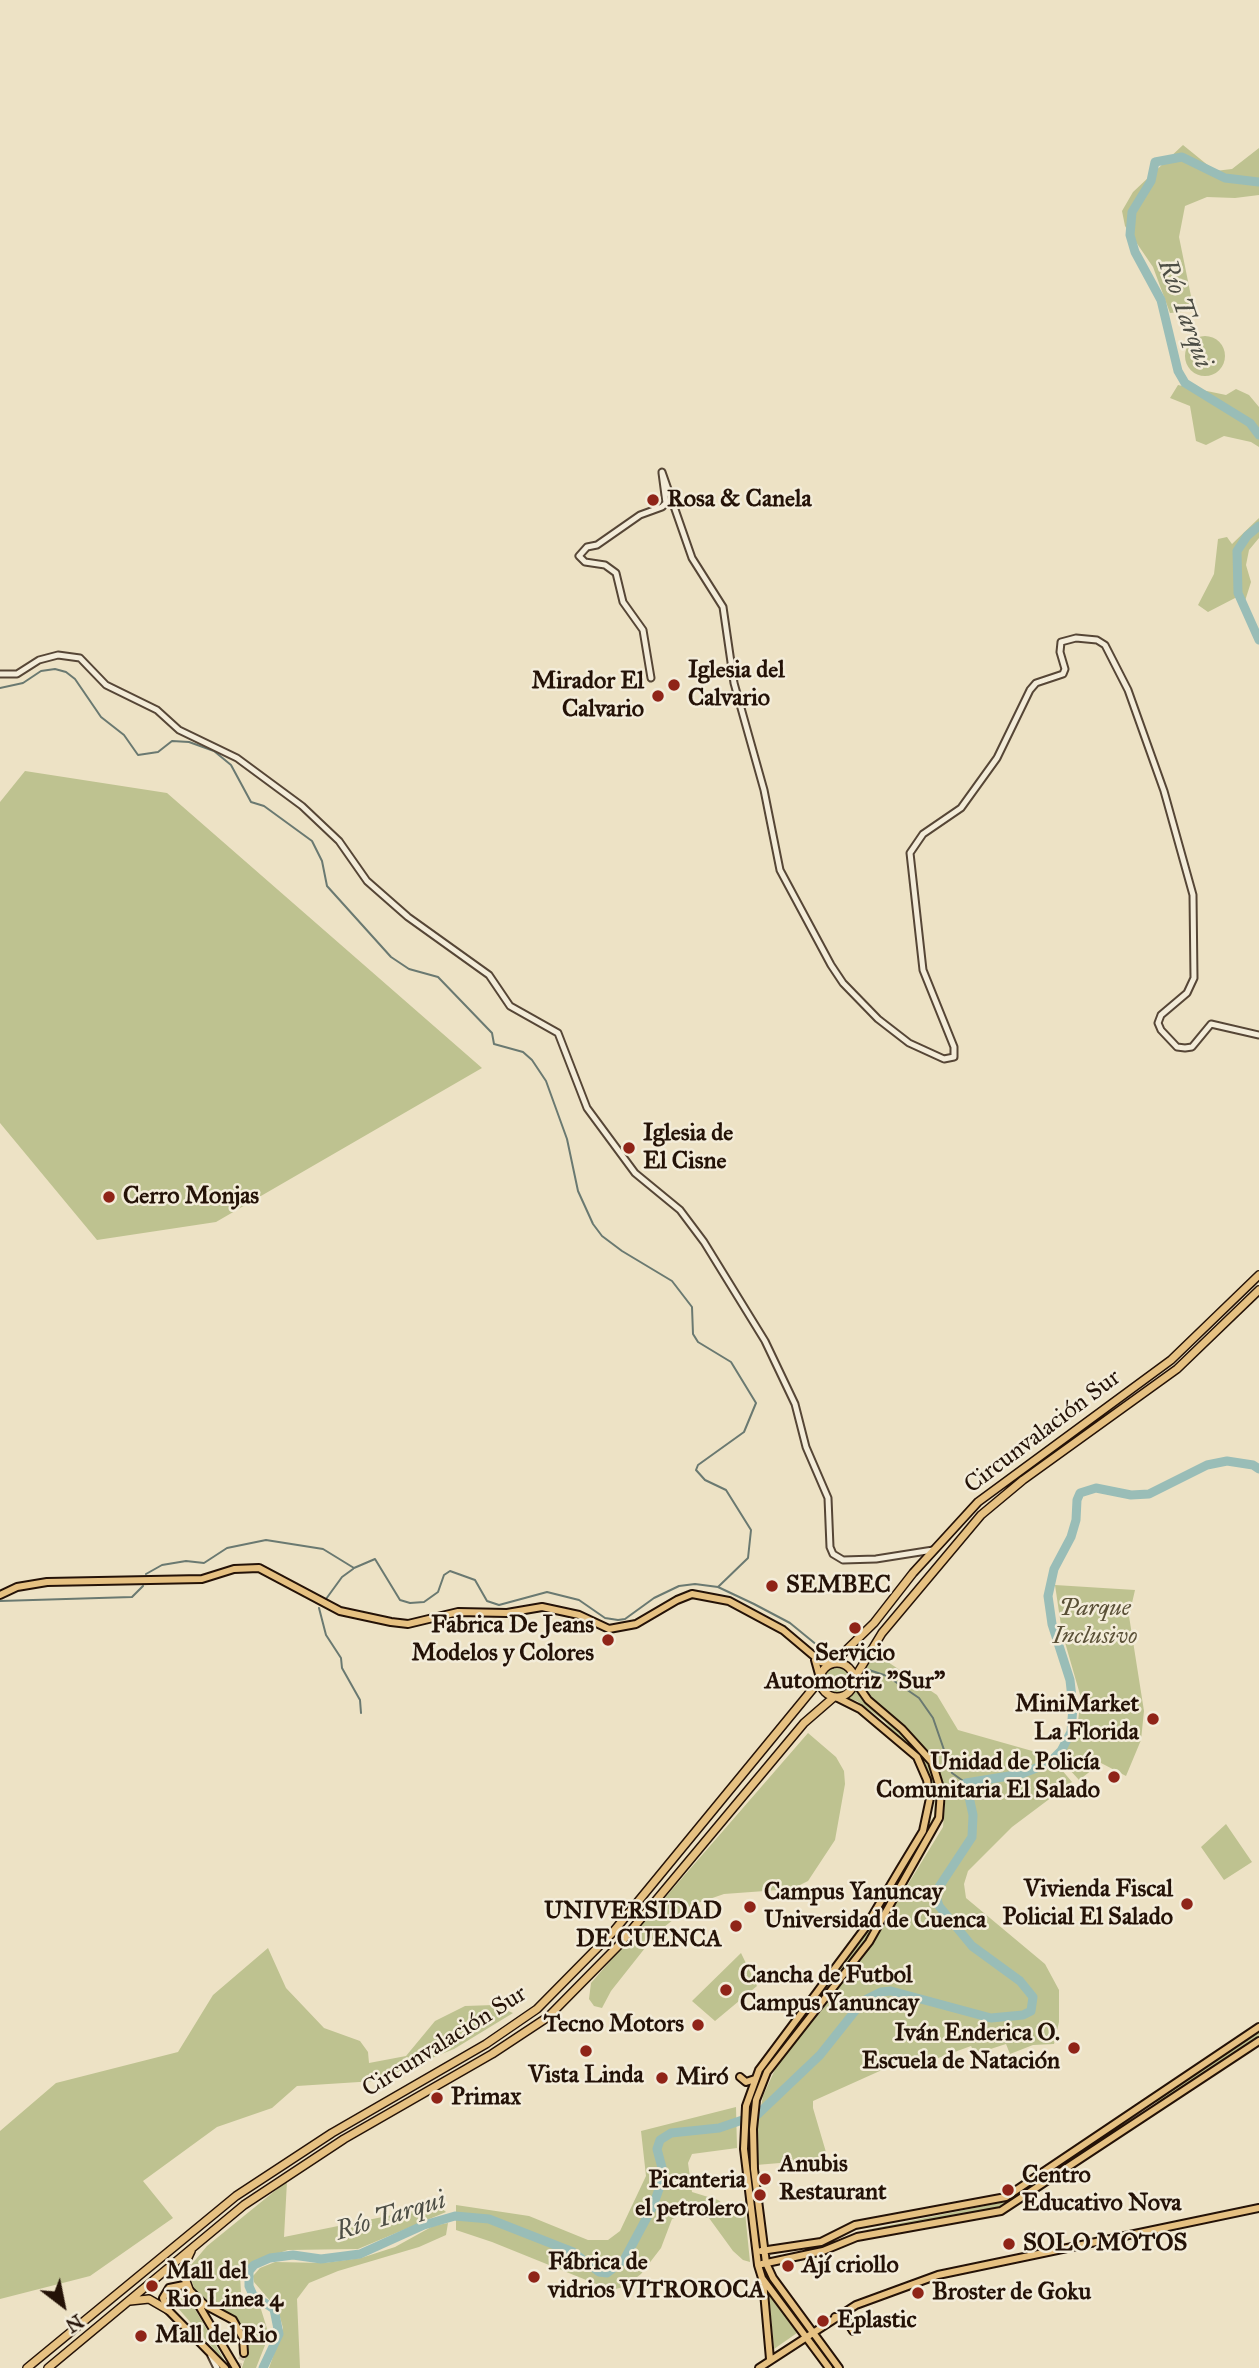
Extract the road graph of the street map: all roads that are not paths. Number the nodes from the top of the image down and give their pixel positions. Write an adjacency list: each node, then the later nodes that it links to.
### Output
1 (0, 674): 7 (street)
2 (651, 678): 3 (street)
3 (1259, 1035)
4 (1259, 1275): 6 (highway, Circunvalación Sur)
5 (1259, 1290): 13 (highway, Circunvalación Sur)
6 (934, 1550): 7 (street); 8 (highway, Circunvalación Sur)
7 (907, 1554): 8 (street)
8 (913, 1573): 11 (highway, Circunvalación Sur)
9 (0, 1595): 10 (main road)
10 (812, 1656): 11 (main road); 12 (main road)
11 (832, 1664): 12 (highway, Circunvalación Sur); 13 (highway)
12 (820, 1679): 14 (highway); 35 (highway, Circunvalación Sur)
13 (854, 1680): 14 (highway, Circunvalación Sur); 21 (main road)
14 (835, 1697): 18 (main road); 20 (highway, Circunvalación Sur)
15 (1259, 2027): 21 (main road)
16 (1259, 2041): 22 (main road)
17 (740, 2077): 18 (main road)
18 (755, 2079): 21 (main road)
19 (1259, 2208): 28 (main road)
20 (205, 2236): 25 (highway); 27 (highway, Circunvalación Sur)
21 (760, 2251): 22 (main road); 23 (main road)
22 (766, 2263): 23 (main road); 29 (main road)
23 (758, 2265): 24 (main road)
24 (762, 2278): 31 (main road); 34 (main road)
25 (190, 2292): 26 (main road); 33 (main road); 39 (main road)
26 (168, 2310): 27 (highway); 32 (main road)
27 (112, 2313): 36 (highway, Circunvalación Sur)
28 (833, 2317): 29 (main road); 30 (main road)
29 (813, 2331): 31 (main road); 42 (main road)
30 (853, 2331)
31 (804, 2336): 34 (main road); 41 (main road)
32 (210, 2353): 37 (street); 38 (main road)
33 (244, 2353)
34 (770, 2359): 40 (main road)
35 (27, 2368)
36 (48, 2368)
37 (217, 2368)
38 (225, 2368)
39 (236, 2368)
40 (759, 2368)
41 (829, 2368)
42 (839, 2368)

